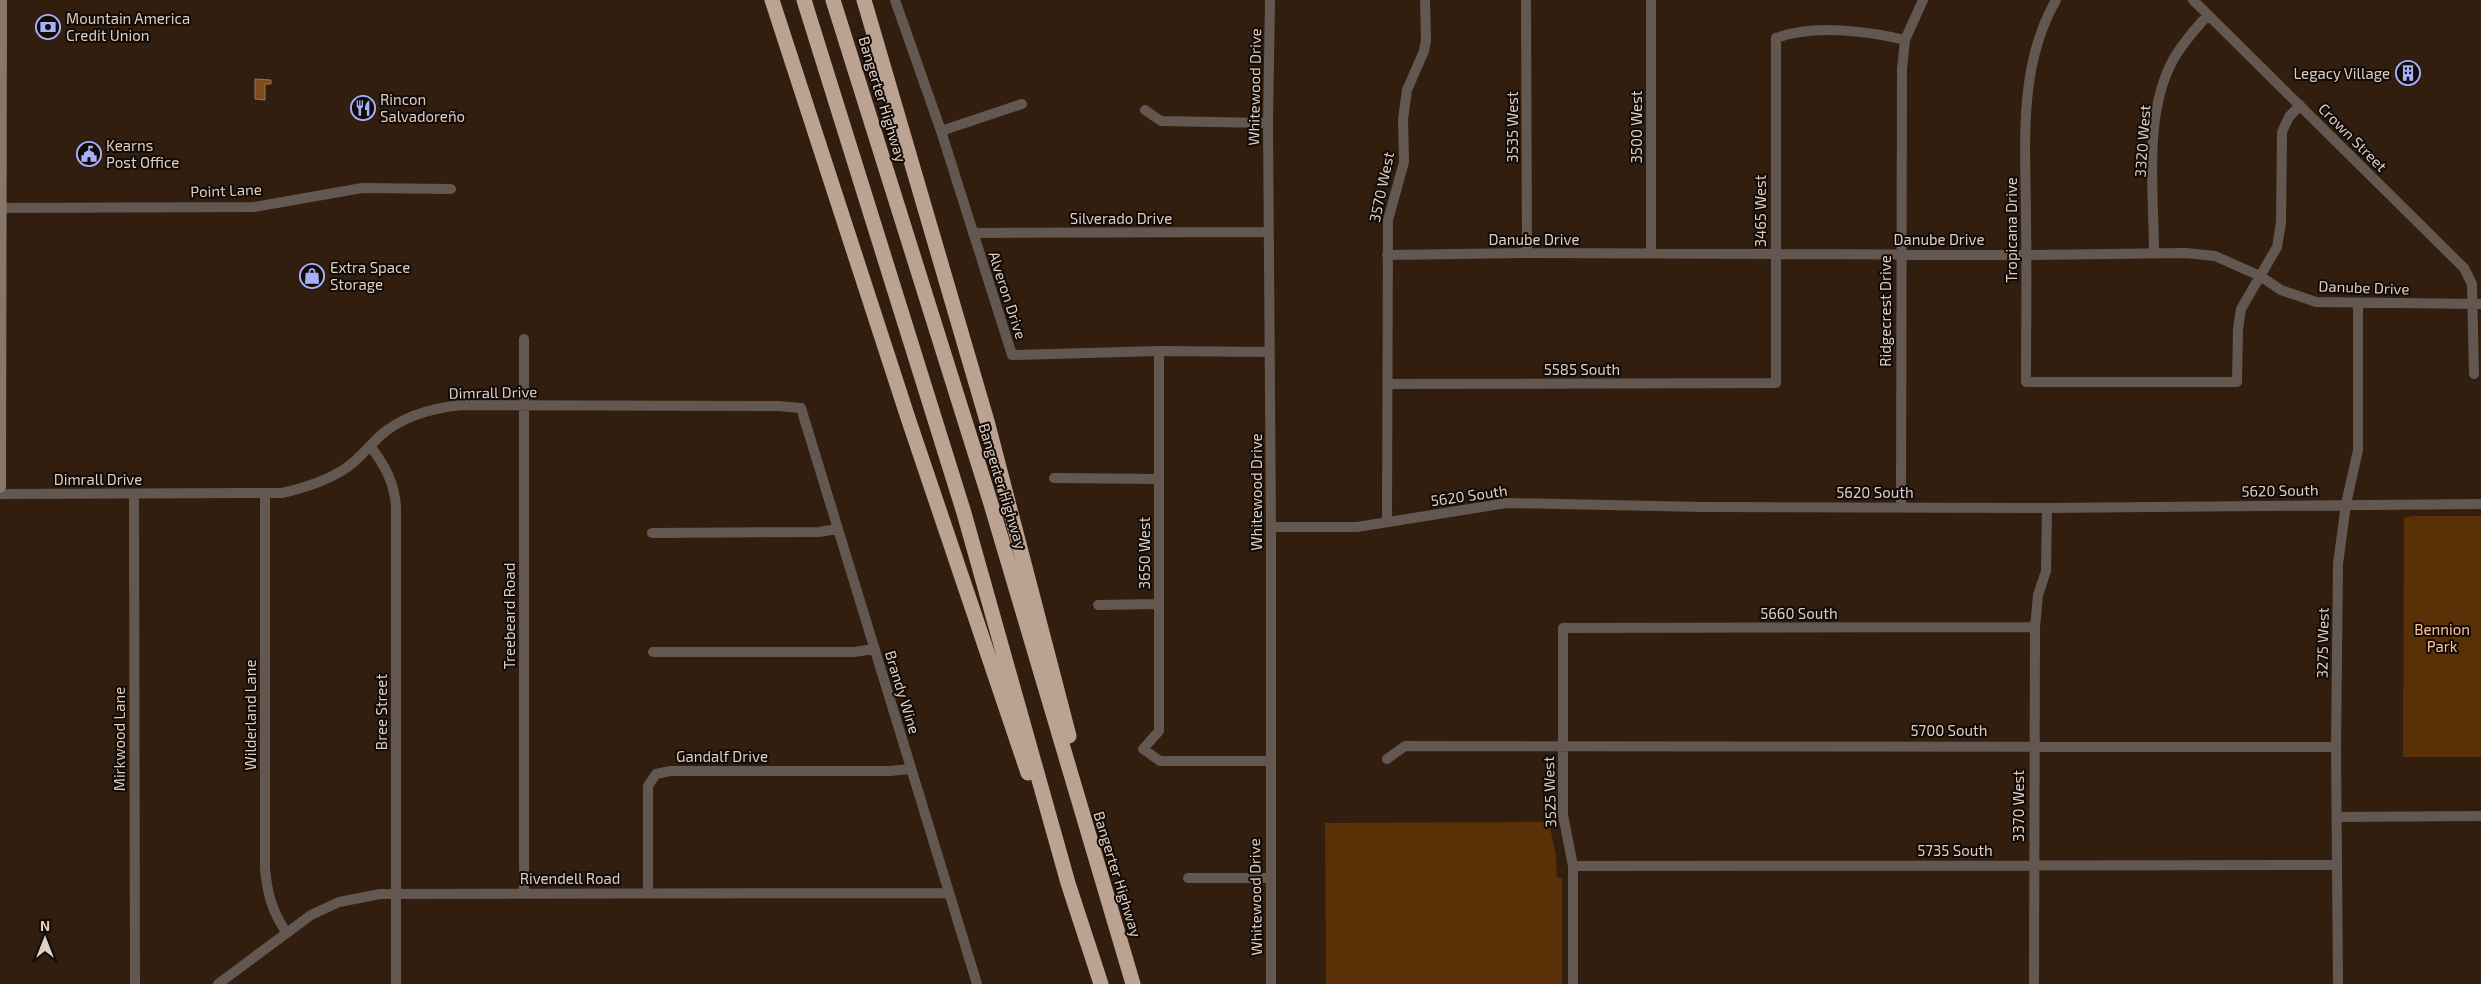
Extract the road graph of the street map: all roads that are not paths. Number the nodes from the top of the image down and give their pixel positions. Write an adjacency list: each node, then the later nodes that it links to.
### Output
1 (1, 0): 20 (street)
2 (772, 0): 85 (highway)
3 (804, 0): 85 (highway)
4 (833, 0): 84 (highway, Bangerter Highway)
5 (864, 0): 84 (highway)
6 (895, 0): 21 (street, Alveron Drive)
7 (1270, 0): 19 (street, Whitewood Drive)
8 (1425, 0): 31 (street, 3570 West)
9 (1526, 0): 26 (street, 3535 West)
10 (1651, 0): 27 (street, 3500 West)
11 (1924, 0): 15 (street, Ridgecrest Drive)
12 (2056, 0): 32 (street, Tropicana Drive)
13 (2193, 0): 14 (street, Crown Street)
14 (2208, 15): 17 (street, Crown Street); 30 (street, 3320 West)
15 (1905, 40): 28 (street, 3465 West); 29 (street, Ridgecrest Drive)
16 (1022, 104): 21 (street)
17 (2300, 105): 34 (street); 36 (street, Crown Street)
18 (1145, 110): 19 (street)
19 (1268, 123): 24 (street, Whitewood Drive)
20 (0, 130): 23 (street)
21 (941, 131): 25 (street, Alveron Drive)
22 (451, 189): 23 (street, Point Lane)
23 (0, 208): 33 (street)
24 (1269, 232): 25 (street, Silverado Drive); 39 (street, Whitewood Drive)
25 (973, 233): 38 (street, Alveron Drive)
26 (1527, 253): 27 (street, Danube Drive); 31 (street, Danube Drive)
27 (1651, 254): 28 (street, Danube Drive)
28 (1776, 254): 29 (street, Danube Drive); 42 (street, 3465 West)
29 (1900, 254): 32 (street, Danube Drive); 55 (street, Ridgecrest Drive)
30 (2154, 254): 32 (street, Danube Drive); 34 (street, Danube Drive)
31 (1387, 255): 43 (street, 3570 West)
32 (2027, 255): 34 (street, Tropicana Drive)
33 (0, 262): 41 (street)
34 (2260, 276): 35 (street, Danube Drive)
35 (2358, 304): 36 (street, Danube Drive); 53 (street, 3275 West)
36 (2477, 304): 40 (street, Crown Street)
37 (524, 339): 44 (street, Treebeard Road)
38 (1160, 351): 39 (street, Alveron Drive); 48 (street, 3650 West)
39 (1269, 352): 58 (street, Whitewood Drive)
40 (2474, 374)
41 (0, 377): 49 (street)
42 (1776, 383): 43 (street, 5585 South)
43 (1389, 384): 57 (street, 3570 West)
44 (524, 406): 45 (street, Dimrall Drive); 46 (street, Dimrall Drive); 81 (street, Treebeard Road)
45 (801, 408): 59 (street, Brandy Wine)
46 (371, 447): 52 (street, Dimrall Drive); 80 (street, Bree Street)
47 (1054, 478): 48 (street)
48 (1159, 479): 61 (street, 3650 West)
49 (0, 487)
50 (0, 494): 51 (street, Dimrall Drive)
51 (134, 494): 52 (street, Dimrall Drive); 87 (street, Mirkwood Lane)
52 (265, 494): 86 (street, Wilderland Lane)
53 (2346, 504): 54 (street, 5620 South); 56 (street, 5620 South); 69 (street, 3275 West)
54 (2481, 504)
55 (1901, 507): 56 (street, 5620 South); 57 (street, 5620 South)
56 (2047, 508): 63 (street, 3370 West)
57 (1387, 521): 58 (street, 5620 South)
58 (1271, 527): 71 (street, Whitewood Drive)
59 (837, 529): 60 (street); 65 (street, Brandy Wine)
60 (652, 533)
61 (1158, 604): 62 (street); 71 (street, 3650 West)
62 (1098, 605)
63 (2034, 627): 64 (street, 5660 South); 67 (street, 3370 West)
64 (1563, 628): 68 (street, 3525 West)
65 (874, 649): 66 (street); 72 (street, Brandy Wine)
66 (653, 652)
67 (2033, 745): 68 (street, 5700 South); 69 (street, 5700 South); 75 (street, 3370 West)
68 (1562, 746): 70 (street, 5700 South); 77 (street, 3525 West)
69 (2336, 747): 74 (street, 3275 West)
70 (1387, 759)
71 (1270, 761): 79 (street, Whitewood Drive)
72 (910, 769): 82 (street, Gandalf Drive); 83 (street, Brandy Wine)
73 (2481, 816): 74 (street)
74 (2337, 817): 76 (street, 3275 West)
75 (2033, 864): 76 (street, 5735 South); 77 (street, 5735 South); 95 (street, 3370 West)
76 (2337, 865): 96 (street, 3275 West)
77 (1573, 866): 94 (street, 3525 West)
78 (1188, 878): 79 (street)
79 (1270, 878): 93 (street, Whitewood Drive)
80 (396, 893): 81 (street, Rivendell Road); 86 (street, Rivendell Road); 89 (street, Bree Street)
81 (524, 893): 82 (street, Rivendell Road)
82 (648, 893): 83 (street, Rivendell Road)
83 (948, 893): 90 (street, Brandy Wine)
84 (1111, 915): 92 (highway, Bangerter Highway)
85 (1082, 925): 91 (highway)
86 (286, 932): 88 (street, Rivendell Road)
87 (135, 984)
88 (218, 984)
89 (396, 984)
90 (977, 984)
91 (1101, 984)
92 (1134, 984)
93 (1271, 984)
94 (1573, 984)
95 (2034, 984)
96 (2338, 984)

